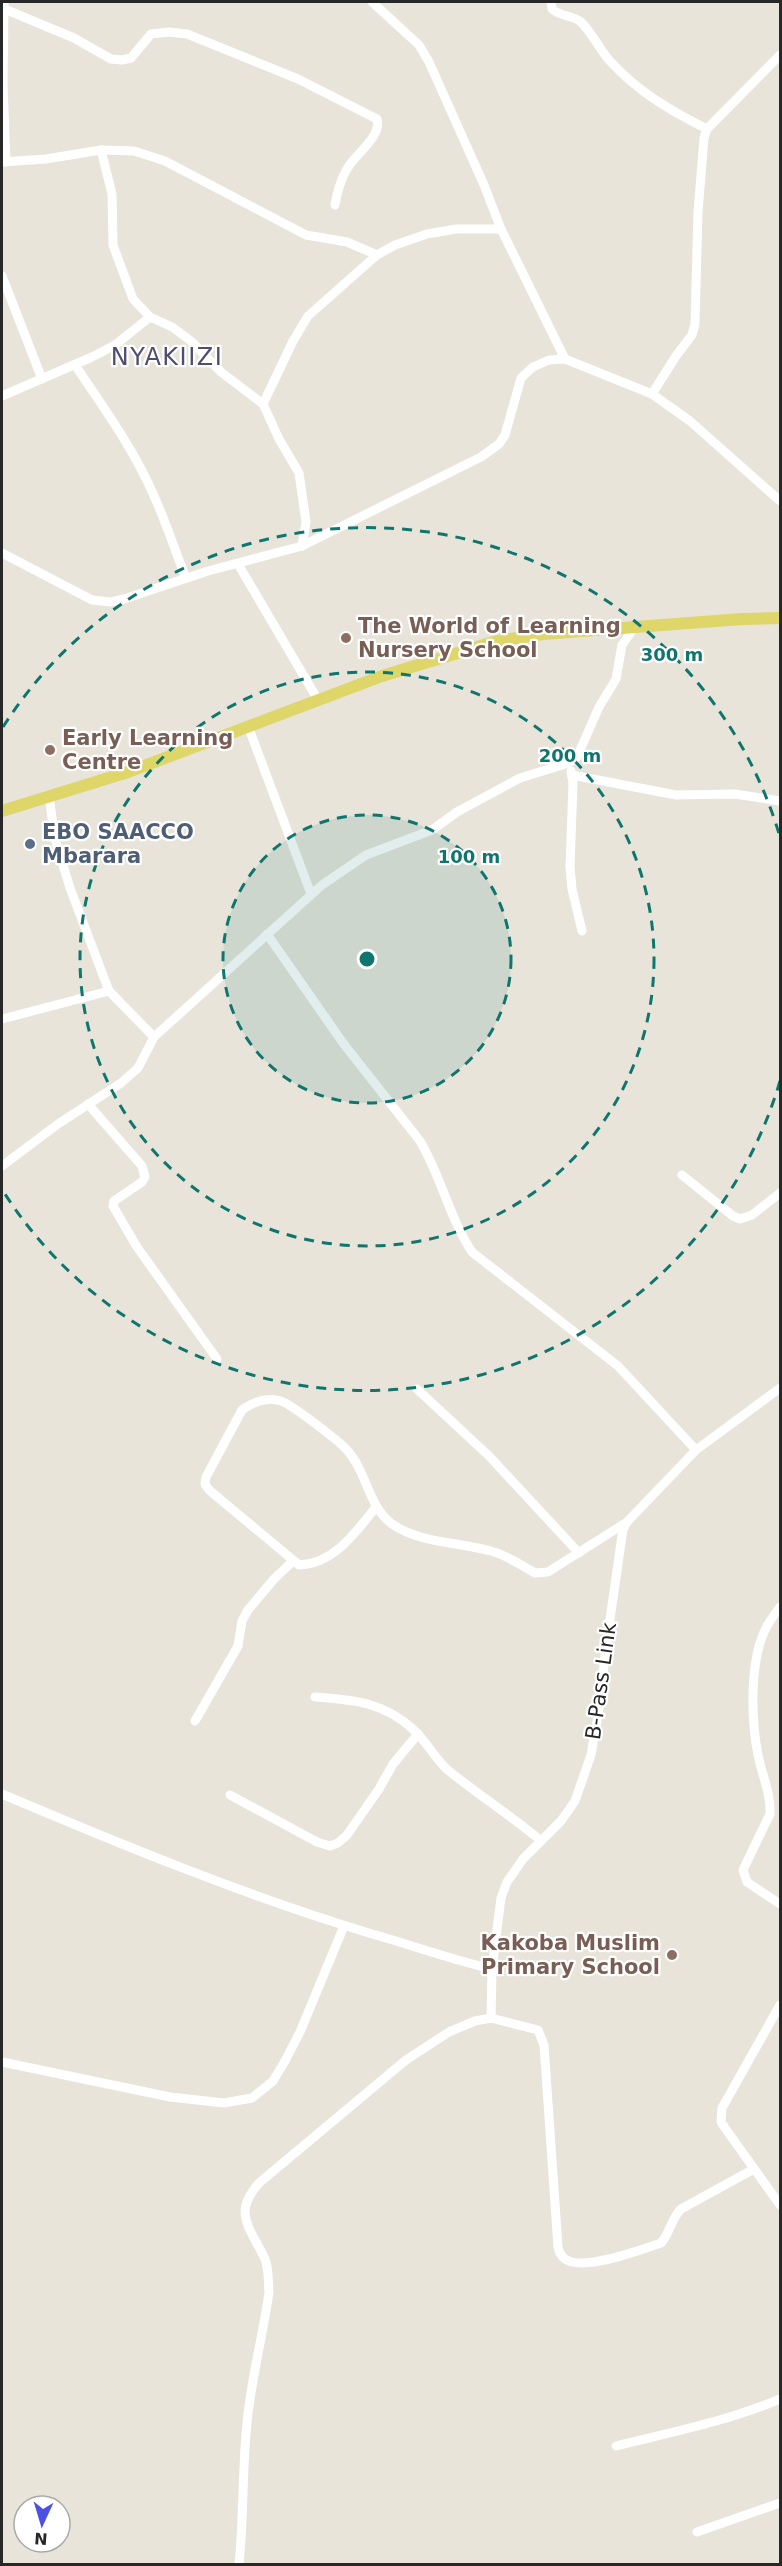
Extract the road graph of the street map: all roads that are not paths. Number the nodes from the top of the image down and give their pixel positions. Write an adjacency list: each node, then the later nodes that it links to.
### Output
1 (372, 2): 9 (street)
2 (551, 2): 5 (street)
3 (3, 6): 7 (street); 8 (street)
4 (780, 55): 5 (street)
5 (707, 129): 16 (street)
6 (101, 150): 7 (street); 10 (street); 12 (street)
7 (4, 162)
8 (335, 205)
9 (501, 229): 10 (street); 13 (street)
10 (377, 255): 18 (street)
11 (2, 276): 15 (street)
12 (150, 317): 14 (street); 18 (street)
13 (565, 359): 16 (street); 20 (street)
14 (75, 365): 15 (street); 23 (street)
15 (42, 379): 17 (street)
16 (652, 394): 19 (street)
17 (2, 396)
18 (263, 404): 20 (street)
19 (780, 501)
20 (303, 546): 22 (street)
21 (2, 553): 23 (street)
22 (238, 564): 23 (street); 26 (street)
23 (186, 578)
24 (780, 618): 25 (main road)
25 (634, 628): 26 (main road); 28 (street)
26 (318, 700): 27 (main road)
27 (248, 726): 30 (main road); 33 (street)
28 (569, 763): 29 (street); 33 (street)
29 (572, 775): 31 (street); 34 (street)
30 (49, 796): 32 (main road); 36 (street)
31 (780, 801)
32 (2, 811)
33 (311, 894): 35 (street)
34 (582, 931)
35 (267, 934): 38 (street); 46 (street)
36 (109, 991): 37 (street); 38 (street)
37 (2, 1018)
38 (154, 1037): 39 (street)
39 (88, 1104): 40 (street); 43 (street)
40 (2, 1166)
41 (682, 1175): 42 (street)
42 (780, 1193)
43 (217, 1359)
44 (780, 1388): 46 (street, B-Pass Link)
45 (417, 1389): 49 (street)
46 (696, 1450): 48 (street, B-Pass Link)
47 (376, 1507): 49 (street); 50 (street); 50 (street)
48 (627, 1522): 49 (street); 57 (street, B-Pass Link)
49 (579, 1553)
50 (293, 1561): 53 (street)
51 (780, 1607): 58 (street)
52 (315, 1697): 54 (street)
53 (195, 1721)
54 (418, 1734): 56 (street); 57 (street)
55 (2, 1794): 59 (street)
56 (230, 1795)
57 (540, 1840): 60 (street, B-Pass Link)
58 (780, 1904)
59 (344, 1926): 60 (street); 63 (street)
60 (492, 1969): 62 (street, B-Pass Link)
61 (780, 2006): 64 (street)
62 (491, 2018): 64 (street); 70 (street)
63 (2, 2062)
64 (754, 2169): 65 (street)
65 (780, 2205)
66 (780, 2399): 67 (street)
67 (616, 2446)
68 (780, 2503): 69 (street)
69 (697, 2532)
70 (239, 2565)

